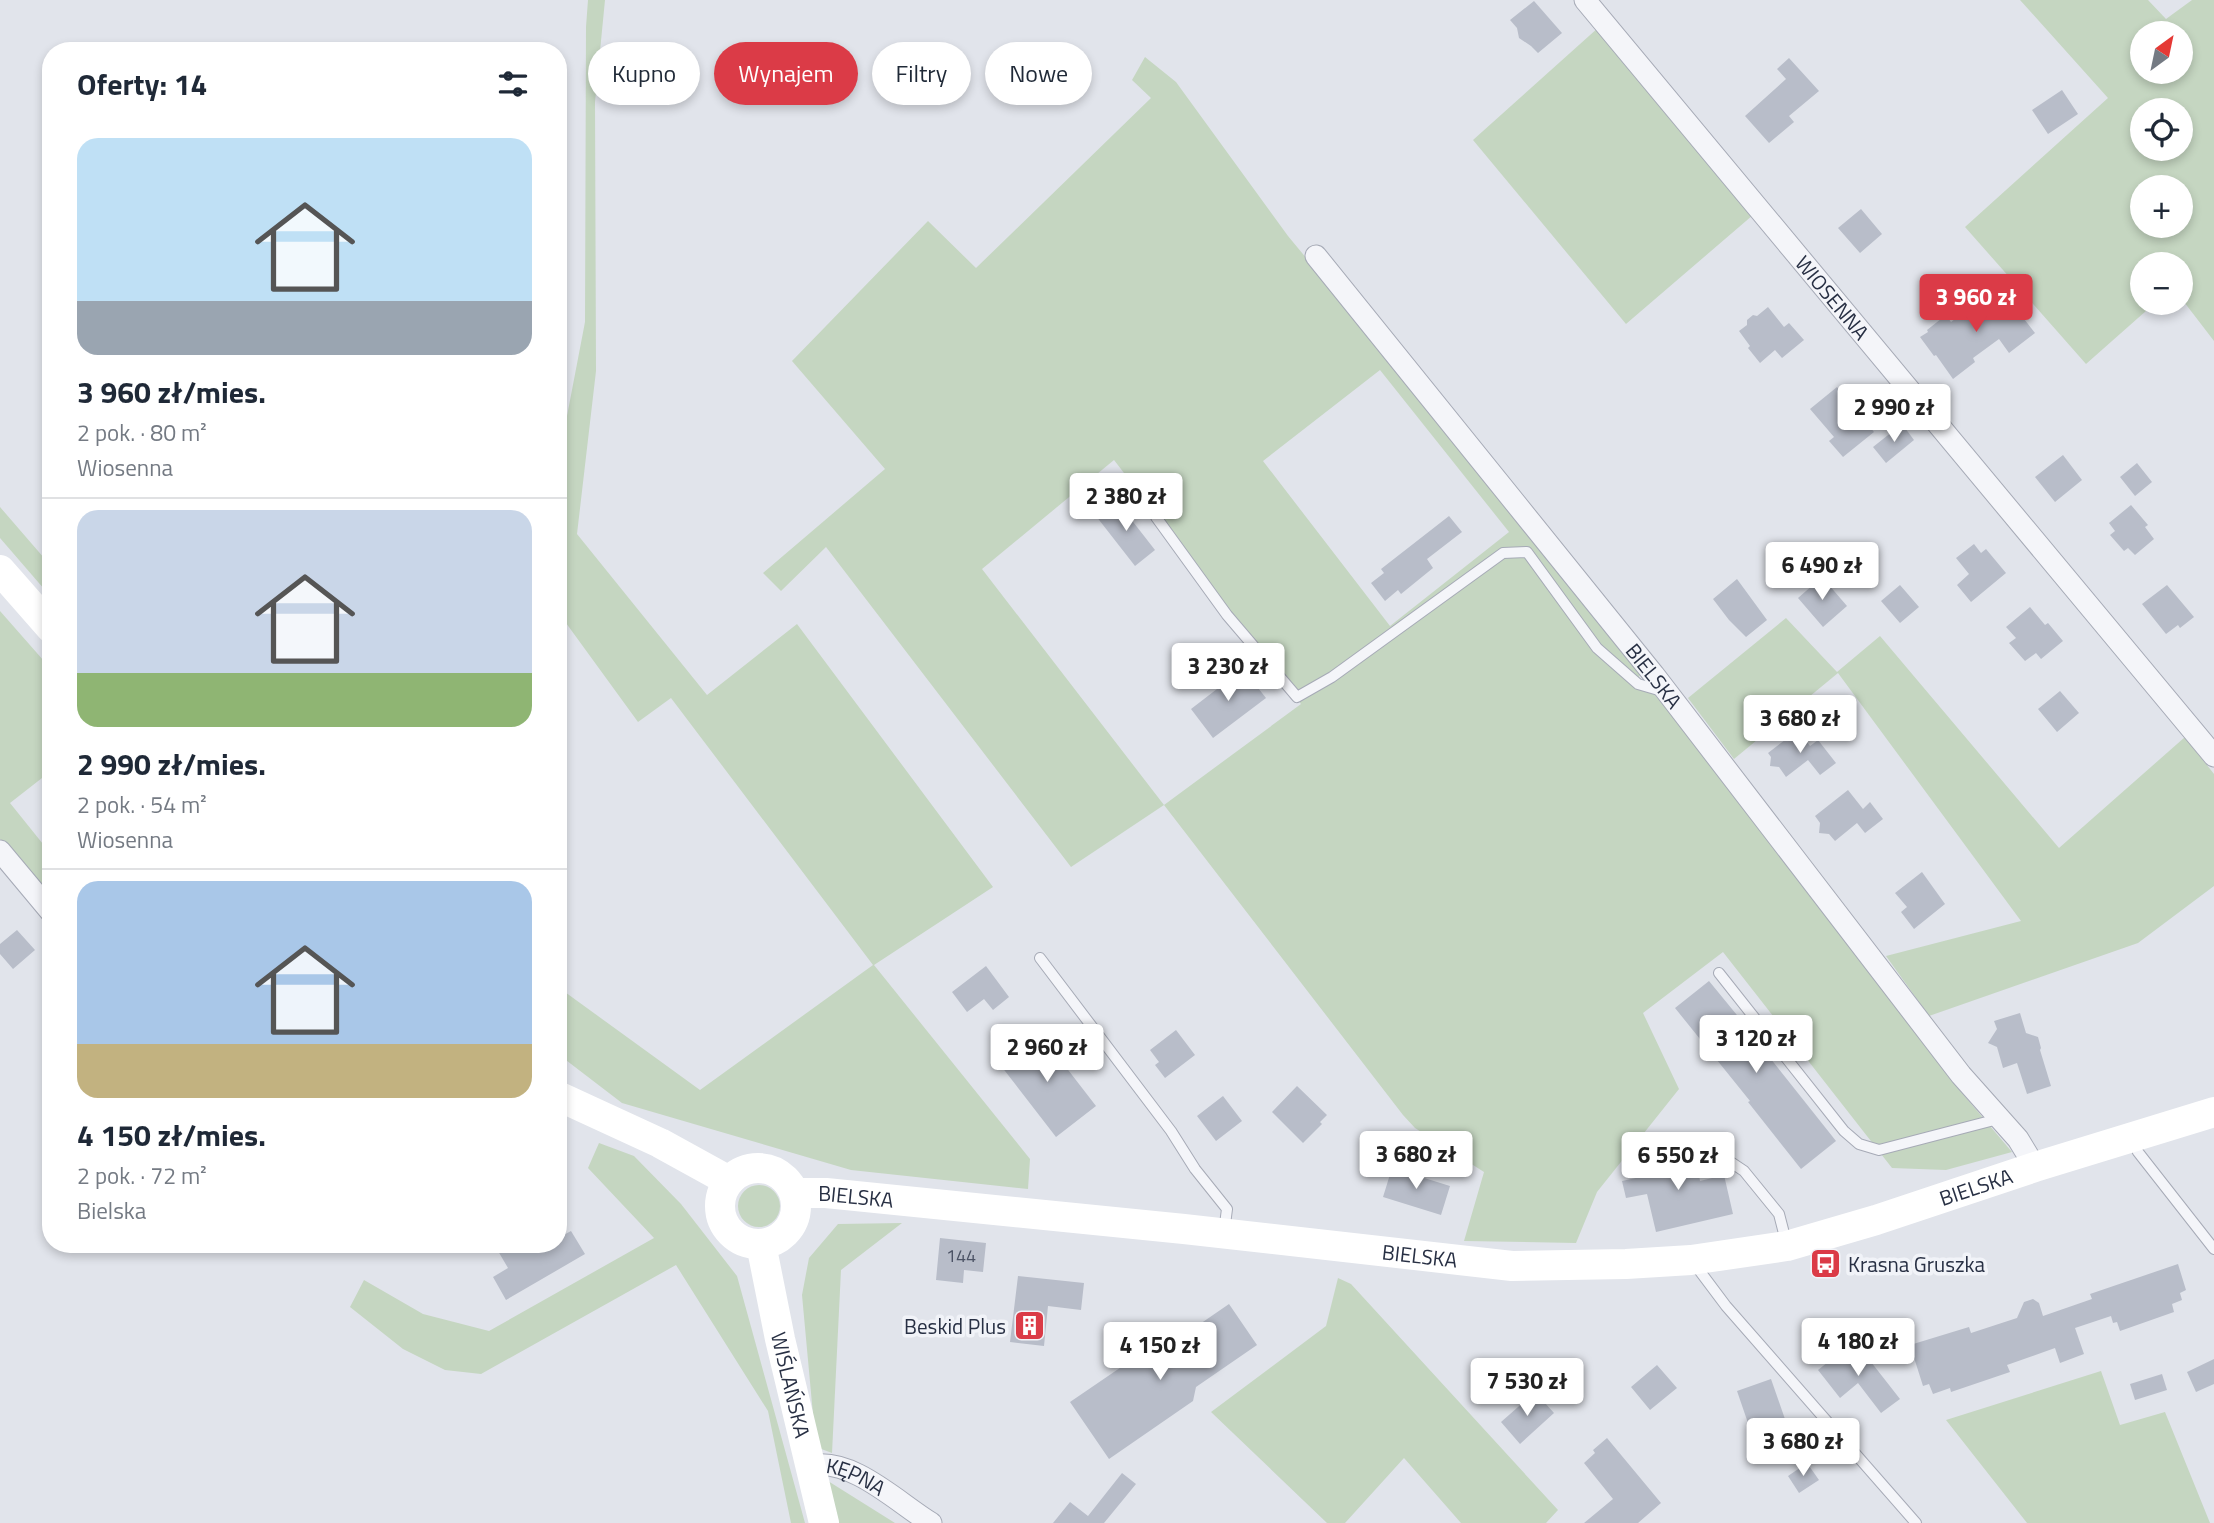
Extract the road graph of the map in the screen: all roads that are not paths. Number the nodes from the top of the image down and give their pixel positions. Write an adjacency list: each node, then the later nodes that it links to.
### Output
1 (1585, 0): 7 (street, WIOSENNA)
2 (1316, 256): 6 (street, BIELSKA)
3 (1156, 517): 6 (lane)
4 (0, 570): 5 (street)
5 (42, 618)
6 (1668, 693): 14 (street, BIELSKA)
7 (2214, 756)
8 (0, 851): 9 (street)
9 (42, 901)
10 (1040, 958): 20 (lane)
11 (1719, 973): 14 (lane)
12 (567, 1100): 18 (street)
13 (2214, 1112): 15 (street, BIELSKA)
14 (1998, 1119): 17 (street, BIELSKA)
15 (2131, 1138): 17 (street, BIELSKA); 23 (lane)
16 (1685, 1140): 22 (lane)
17 (2035, 1167): 22 (street, BIELSKA)
18 (729, 1181): 19 (street); 21 (street)
19 (795, 1194): 20 (street, BIELSKA); 21 (street)
20 (1224, 1234): 24 (street, BIELSKA)
21 (761, 1244): 25 (street, WIŚLAŃSKA)
22 (1787, 1246): 24 (street, BIELSKA)
23 (2214, 1248)
24 (1691, 1260): 28 (lane)
25 (811, 1466): 26 (street, WIŚLAŃSKA); 27 (street, KĘPNA)
26 (824, 1523)
27 (931, 1523)
28 (1916, 1523)

